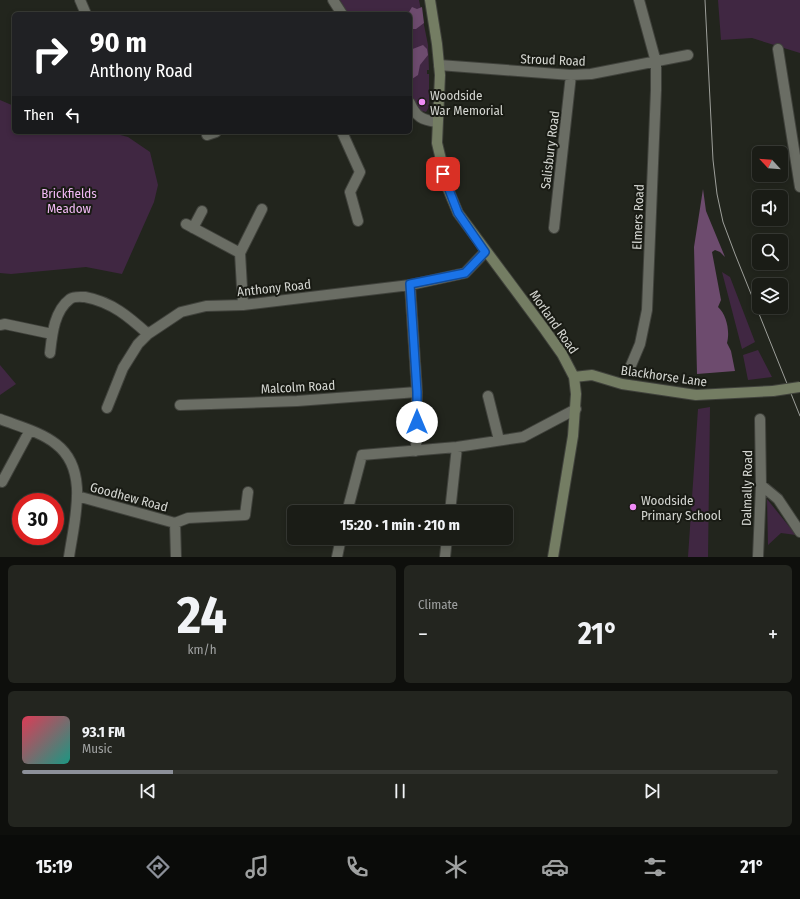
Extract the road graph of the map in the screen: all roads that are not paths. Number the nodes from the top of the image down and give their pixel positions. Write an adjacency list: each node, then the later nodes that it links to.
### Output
1 (80, 0): 5 (street)
2 (333, 0): 6 (street)
3 (430, 0): 10 (main road, Morland Road)
4 (639, 0): 9 (street, Elmers Road)
5 (85, 12)
6 (341, 12)
7 (778, 49): 15 (street)
8 (688, 55): 9 (street, Stroud Road)
9 (656, 62): 11 (street, Stroud Road); 29 (street, Elmers Road)
10 (439, 65): 11 (street, Stroud Road); 13 (main road, Morland Road)
11 (572, 75): 20 (street, Salisbury Road)
12 (412, 108): 13 (street)
13 (437, 122): 22 (main road, Morland Road)
14 (343, 134): 19 (street)
15 (796, 148): 16 (street)
16 (800, 186)
17 (262, 209): 21 (street)
18 (202, 210): 21 (street)
19 (358, 222)
20 (554, 228)
21 (240, 252): 24 (street)
22 (485, 252): 23 (street, Anthony Road); 30 (main road, Morland Road)
23 (410, 284): 24 (street, Anthony Road); 32 (street)
24 (243, 305): 27 (street, Anthony Road)
25 (0, 326): 26 (street)
26 (52, 334): 27 (street); 28 (street)
27 (148, 334): 35 (street, Anthony Road)
28 (50, 353)
29 (629, 370)
30 (574, 377): 31 (main road, Blackhorse Lane, bridge); 36 (main road, Morland Road)
31 (800, 387)
32 (417, 392): 34 (street, Malcolm Road); 42 (street)
33 (488, 396): 40 (street)
34 (180, 405)
35 (107, 408)
36 (576, 409): 40 (street); 57 (main road, Morland Road)
37 (0, 419): 39 (street)
38 (760, 419): 44 (street, Dalmally Road)
39 (30, 430): 43 (street); 46 (street)
40 (499, 440): 41 (street)
41 (457, 447): 42 (street); 48 (street)
42 (416, 451): 47 (street)
43 (2, 482)
44 (761, 485): 50 (street); 58 (street, Dalmally Road)
45 (248, 492): 49 (street, Goodhew Road)
46 (77, 496): 49 (street, Goodhew Road); 53 (street)
47 (349, 505)
48 (451, 505)
49 (175, 523): 54 (street)
50 (800, 532)
51 (340, 545): 55 (street)
52 (446, 545): 56 (street)
53 (69, 557)
54 (176, 557)
55 (337, 557)
56 (445, 557)
57 (553, 557)
58 (758, 557)

